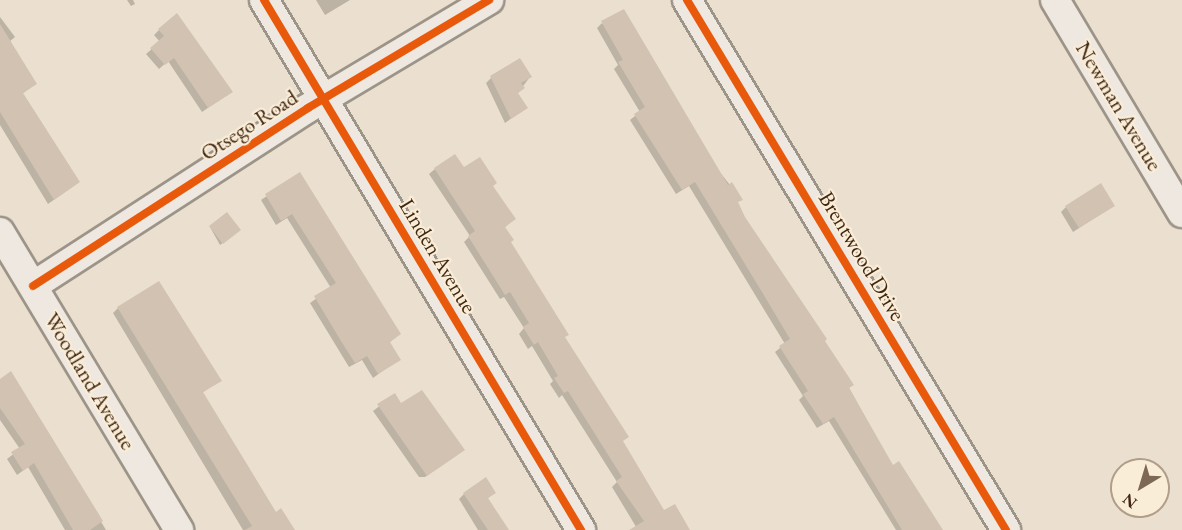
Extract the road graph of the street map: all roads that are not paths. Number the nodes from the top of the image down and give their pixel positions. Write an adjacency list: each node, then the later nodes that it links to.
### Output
1 (264, 0): 5 (street, Linden Avenue)
2 (489, 0): 5 (street, Otsego Road)
3 (687, 0): 11 (street, Brentwood Drive)
4 (1055, 0): 6 (street, Newman Avenue)
5 (323, 99): 8 (street, Otsego Road); 10 (street, Linden Avenue)
6 (1179, 202)
7 (0, 232): 8 (street, Woodland Avenue)
8 (33, 286): 9 (street, Woodland Avenue)
9 (179, 530)
10 (581, 530)
11 (1006, 530)

